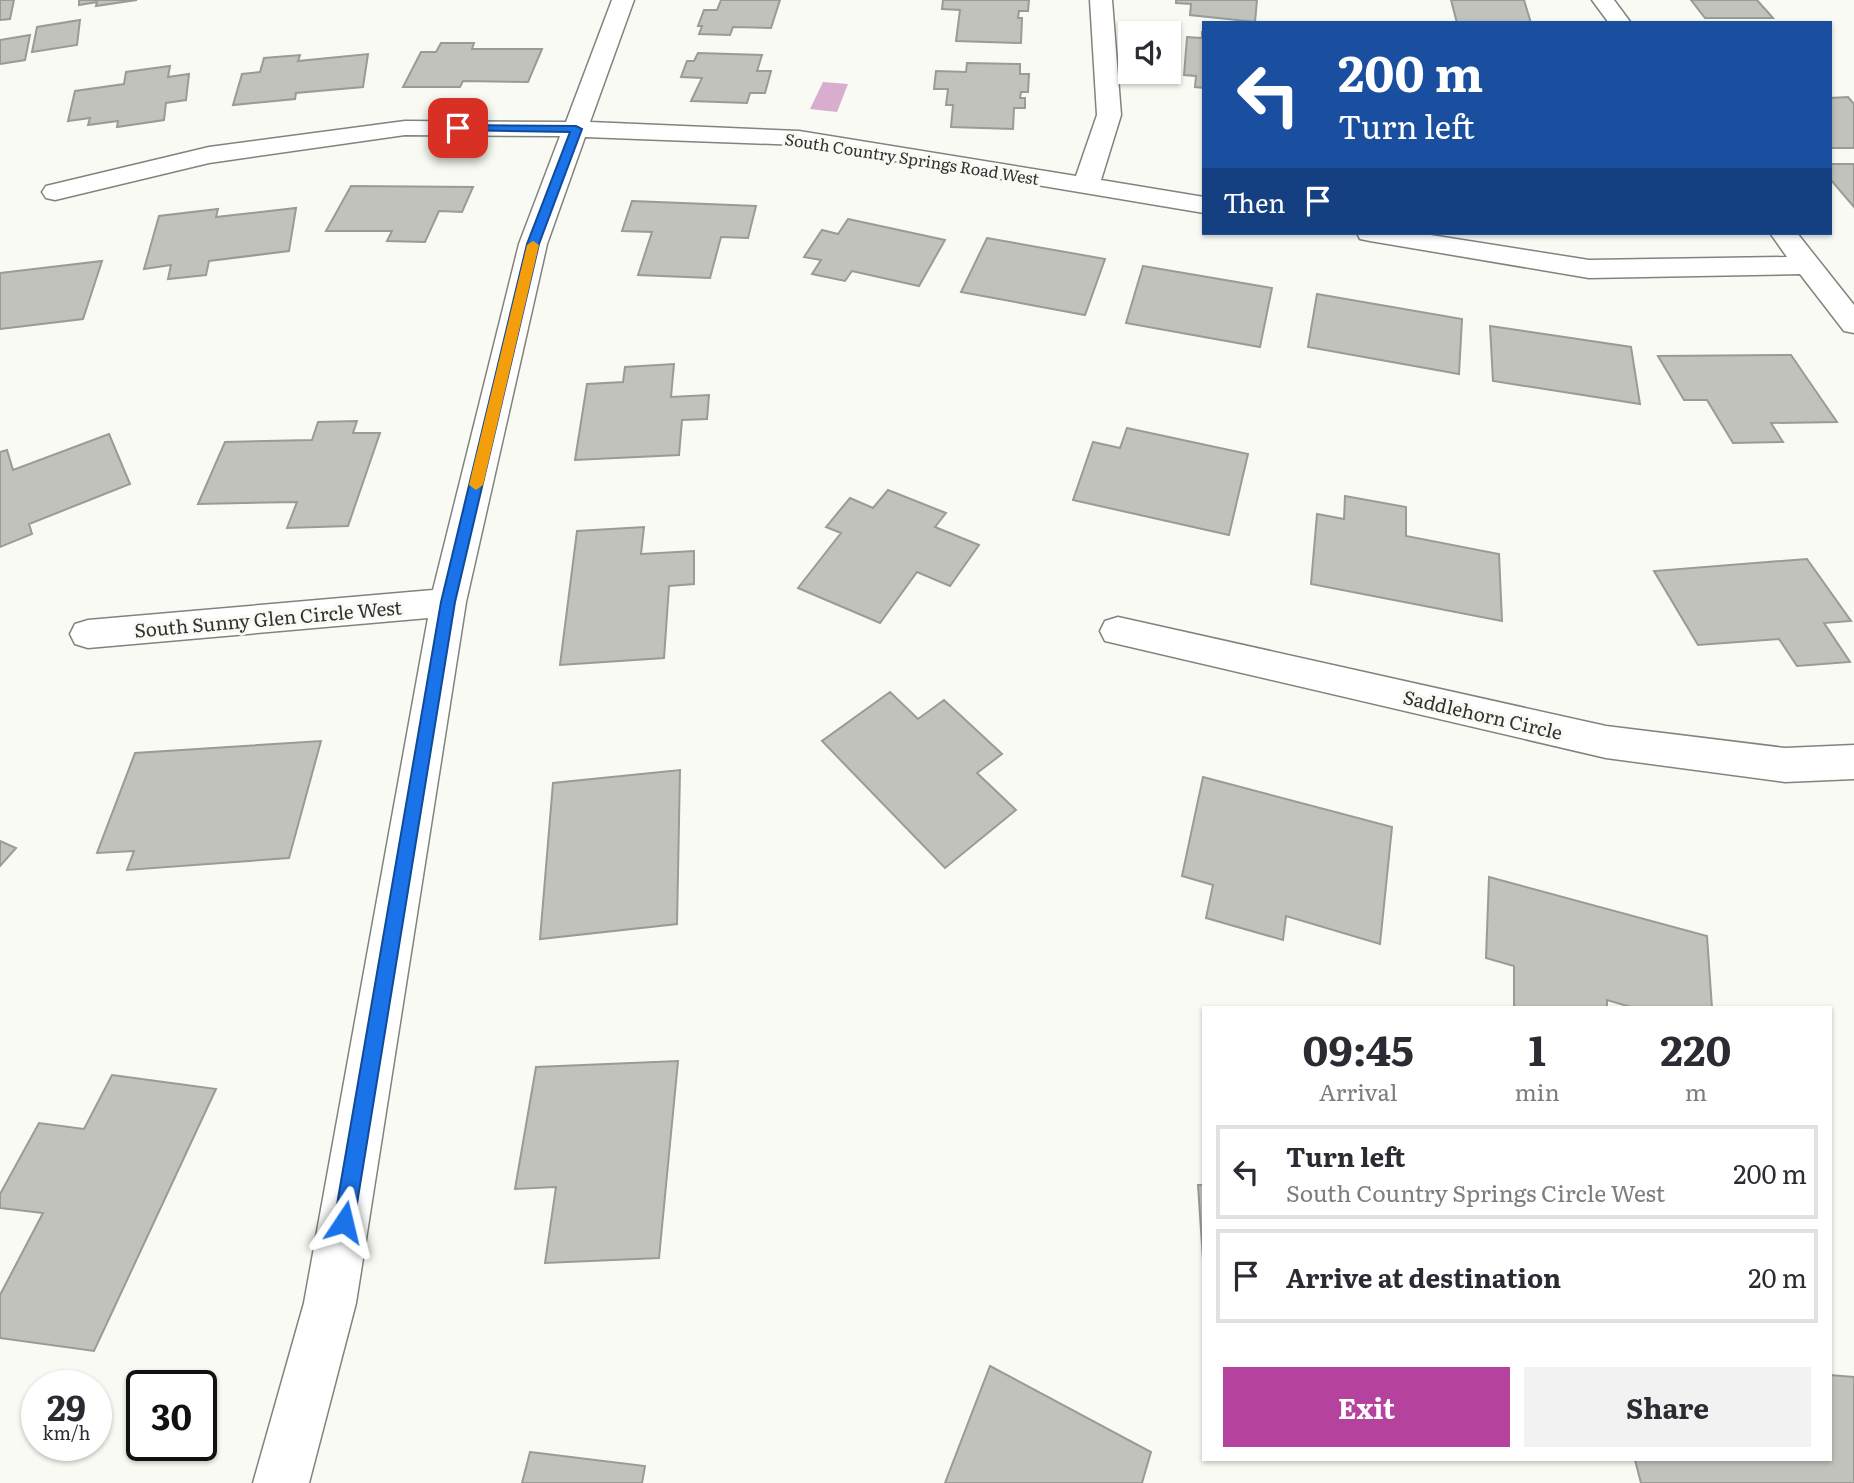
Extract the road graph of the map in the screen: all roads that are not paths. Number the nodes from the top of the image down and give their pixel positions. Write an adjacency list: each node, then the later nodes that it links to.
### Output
1 (623, 0): 5 (street)
2 (1101, 0): 6 (street)
3 (1603, 0): 4 (street)
4 (1619, 21)
5 (576, 129): 6 (street, South Country Springs Road West); 7 (street, South Country Springs Road West); 13 (street)
6 (1086, 186): 8 (street, South Country Springs Road West)
7 (55, 192)
8 (1202, 205)
9 (1382, 235): 11 (street)
10 (1785, 235): 11 (street)
11 (1808, 265): 12 (street)
12 (1854, 324)
13 (448, 602): 15 (street, South Sunny Glen Circle West); 17 (street)
14 (1118, 631): 16 (street, Saddlehorn Circle)
15 (88, 634)
16 (1854, 762)
17 (281, 1483)

